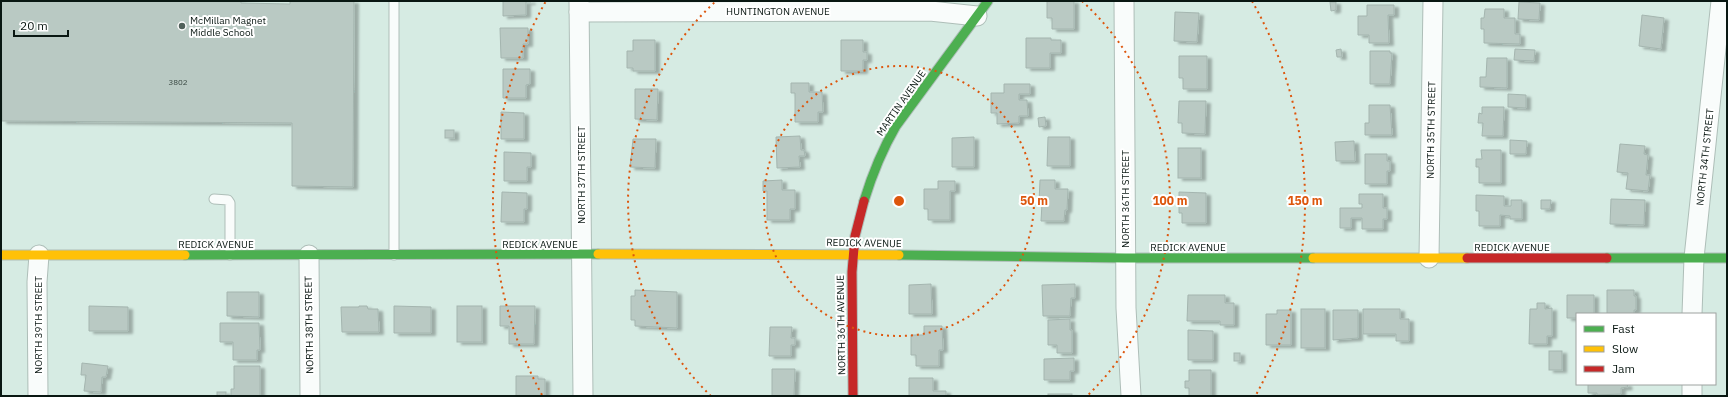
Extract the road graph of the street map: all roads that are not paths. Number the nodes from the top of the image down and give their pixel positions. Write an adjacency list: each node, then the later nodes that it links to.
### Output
1 (394, 1): 13 (lane)
2 (1124, 1): 15 (street, NORTH 36TH STREET)
3 (1433, 1): 16 (street, NORTH 35TH STREET)
4 (1722, 1): 17 (street, NORTH 34TH STREET)
5 (579, 6): 6 (street, HUNTINGTON AVENUE); 14 (street, NORTH 37TH STREET)
6 (983, 8): 8 (street, MARTIN AVENUE)
7 (214, 199): 11 (lane)
8 (852, 254): 14 (street, REDICK AVENUE); 15 (street, REDICK AVENUE); 24 (street, NORTH 36TH AVENUE)
9 (1, 255): 10 (street, REDICK AVENUE)
10 (39, 255): 11 (street, REDICK AVENUE); 21 (street, NORTH 39TH STREET)
11 (230, 255): 12 (street, REDICK AVENUE)
12 (309, 255): 13 (street, REDICK AVENUE); 22 (street, NORTH 38TH STREET)
13 (394, 255): 14 (street, REDICK AVENUE)
14 (581, 255): 23 (street, NORTH 37TH STREET)
15 (1125, 258): 16 (street, REDICK AVENUE); 25 (street, NORTH 36TH STREET)
16 (1429, 258): 17 (street, REDICK AVENUE)
17 (1694, 258): 18 (street, REDICK AVENUE); 19 (street, NORTH 34TH STREET)
18 (1727, 258)
19 (1692, 313)
20 (1692, 385): 26 (street)
21 (38, 396)
22 (310, 396)
23 (582, 396)
24 (853, 396)
25 (1131, 396)
26 (1692, 396)

